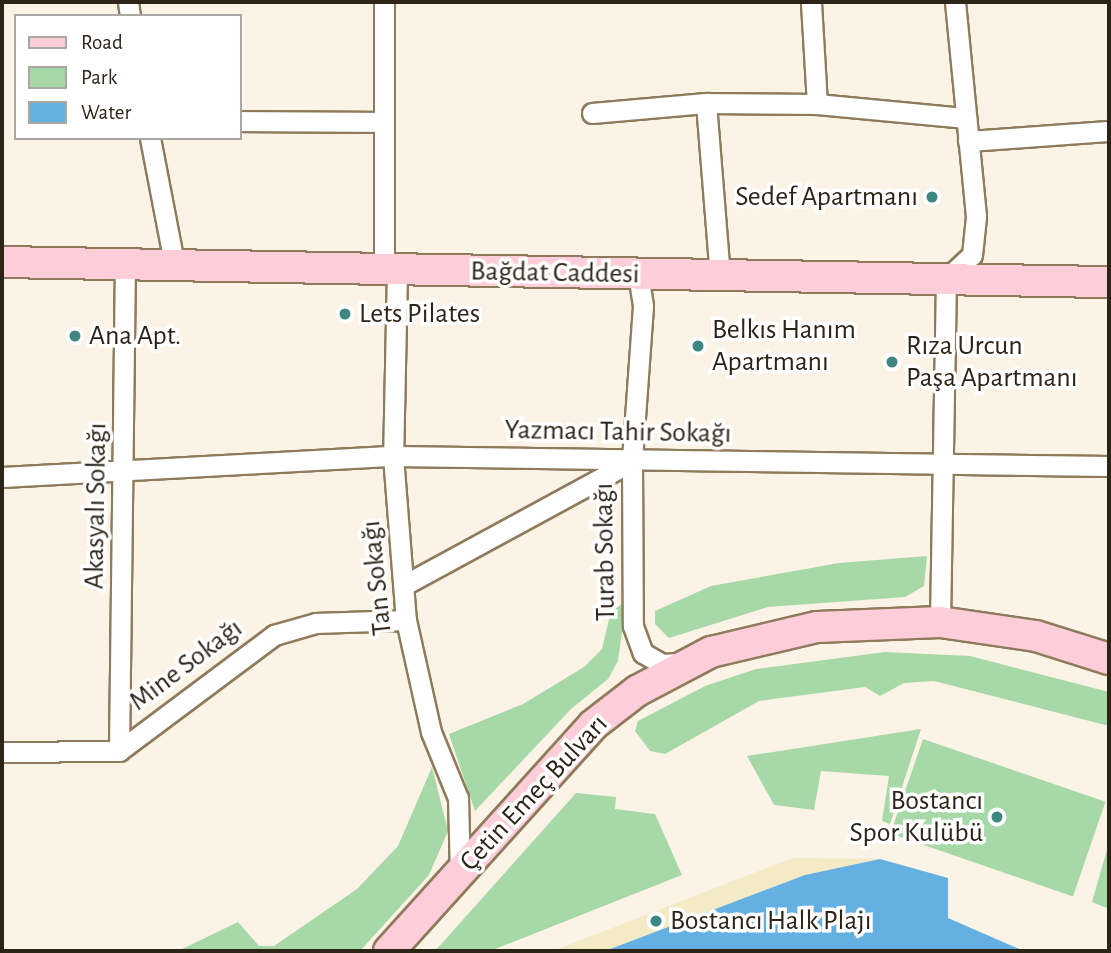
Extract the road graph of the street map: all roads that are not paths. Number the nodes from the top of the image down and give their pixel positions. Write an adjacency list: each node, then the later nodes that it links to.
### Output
1 (384, 2): 9 (street, Tan Sokağı)
2 (811, 2): 5 (street)
3 (955, 2): 7 (street)
4 (706, 103): 5 (street); 6 (street); 18 (street)
5 (817, 104): 7 (street)
6 (592, 113)
7 (966, 118): 12 (street)
8 (242, 121): 9 (street)
9 (382, 122): 16 (street, Tan Sokağı)
10 (1109, 131): 12 (street)
11 (150, 140): 15 (street)
12 (968, 141): 19 (street)
13 (2, 262): 14 (main road, Bağdat Caddesi)
14 (125, 262): 15 (main road, Bağdat Caddesi); 25 (street, Akasyalı Sokağı)
15 (174, 263): 16 (main road, Bağdat Caddesi)
16 (391, 270): 17 (main road, Bağdat Caddesi); 21 (street, Tan Sokağı)
17 (638, 274): 18 (main road, Bağdat Caddesi); 22 (street, Turab Sokağı)
18 (720, 276): 19 (main road, Bağdat Caddesi)
19 (946, 279): 20 (main road, Bağdat Caddesi); 23 (street)
20 (1109, 282)
21 (393, 456): 22 (street, Yazmacı Tahir Sokağı); 25 (street, Yazmacı Tahir Sokağı); 27 (street, Tan Sokağı)
22 (632, 461): 23 (street, Yazmacı Tahir Sokağı); 27 (street); 31 (street, Turab Sokağı)
23 (943, 463): 24 (street, Yazmacı Tahir Sokağı); 29 (street)
24 (1109, 466)
25 (125, 470): 26 (street, Yazmacı Tahir Sokağı); 32 (street, Akasyalı Sokağı)
26 (2, 477)
27 (404, 585): 28 (street, Tan Sokağı)
28 (406, 620): 32 (street, Mine Sokağı); 34 (street, Tan Sokağı)
29 (940, 622): 30 (main road, Çetin Emeç Bulvarı); 31 (main road, Çetin Emeç Bulvarı)
30 (1109, 659)
31 (688, 663): 34 (main road, Çetin Emeç Bulvarı)
32 (119, 751): 33 (street, Mine Sokağı)
33 (2, 752)
34 (460, 873): 35 (main road, Çetin Emeç Bulvarı)
35 (389, 951)

